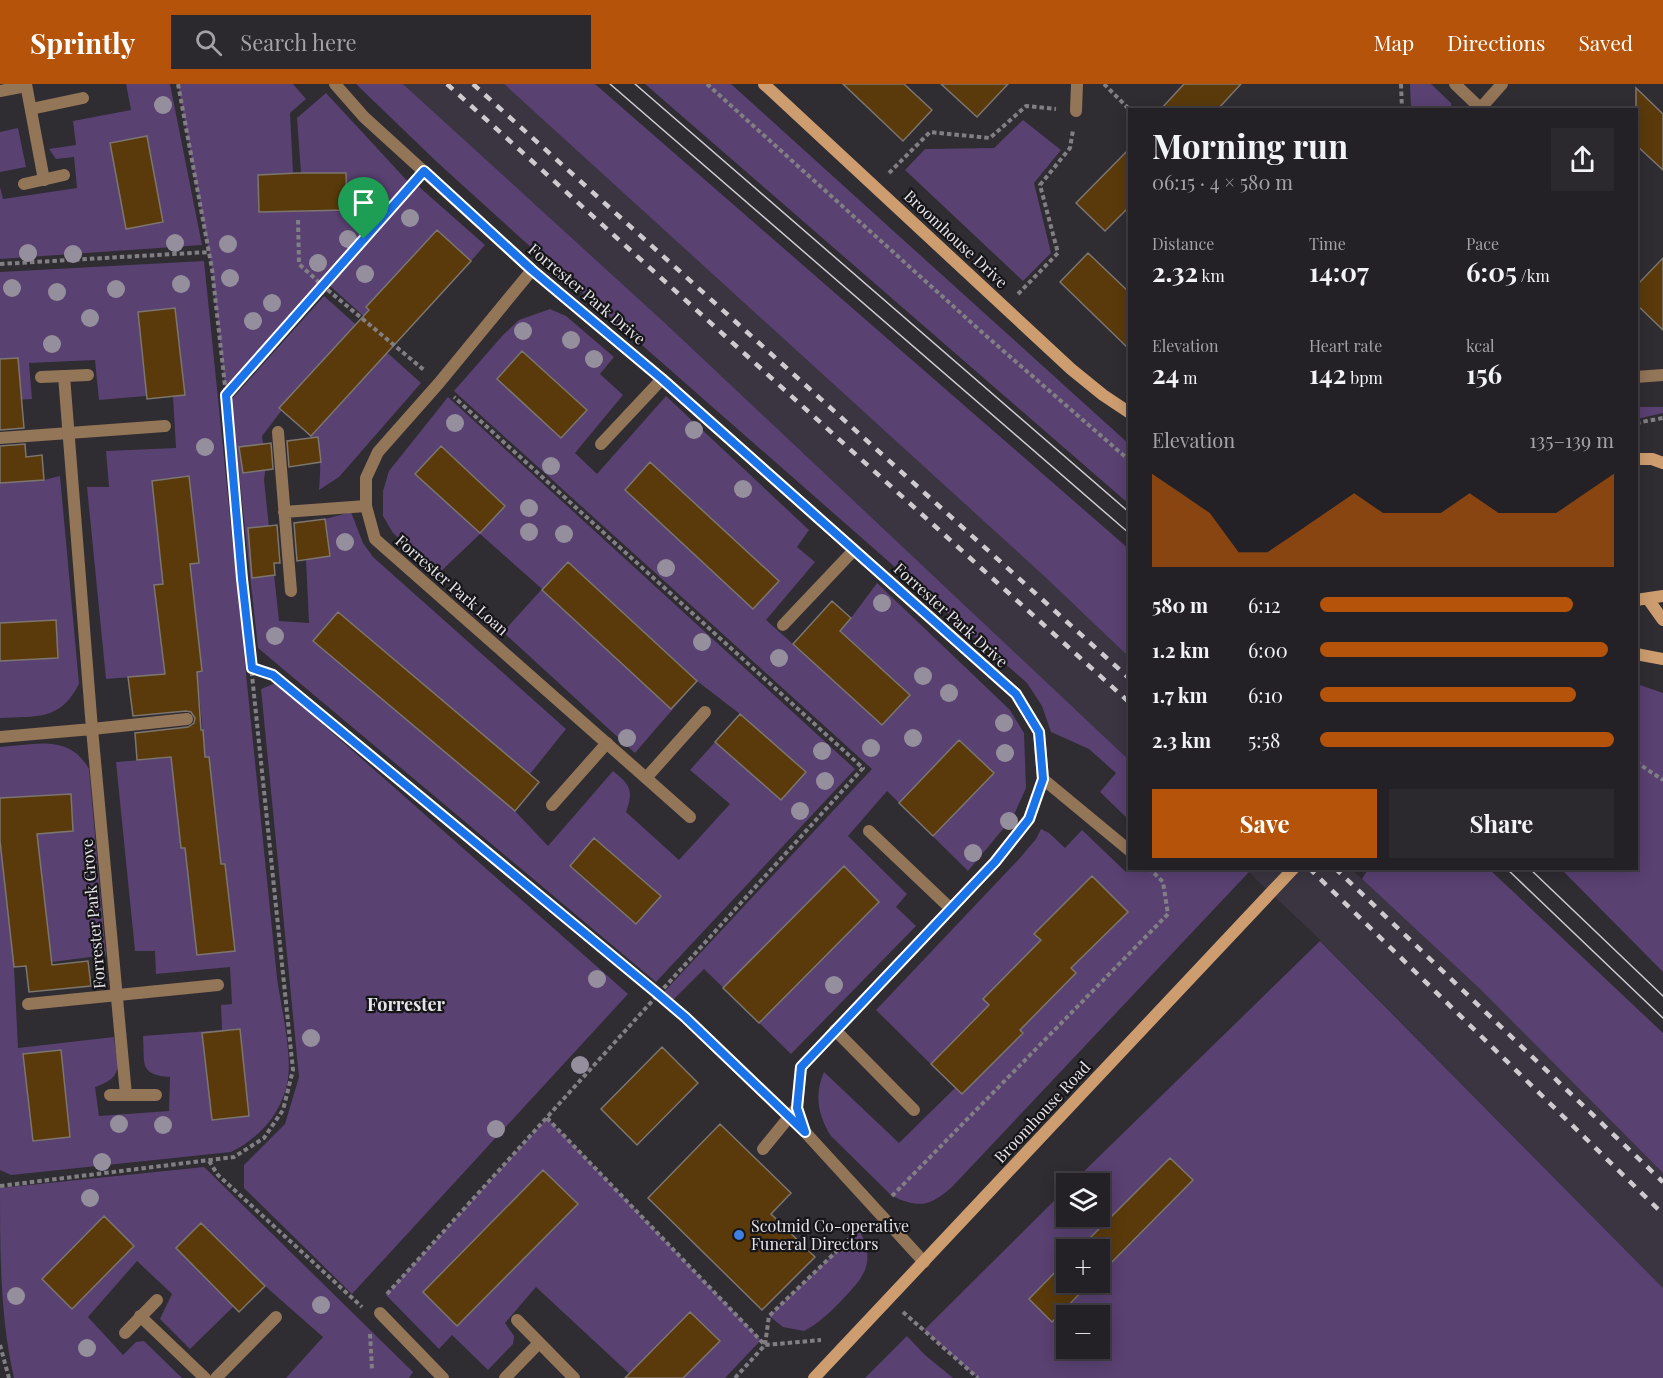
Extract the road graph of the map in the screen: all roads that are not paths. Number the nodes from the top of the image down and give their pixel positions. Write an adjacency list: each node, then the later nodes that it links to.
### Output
1 (335, 84): 16 (street, Forrester Park Drive)
2 (764, 84): 23 (main road, Broomhouse Drive)
3 (1077, 84): 12 (street)
4 (1455, 84): 9 (street)
5 (1502, 84): 10 (street)
6 (26, 85): 7 (street); 11 (street)
7 (0, 91)
8 (83, 98): 11 (street)
9 (1479, 108)
10 (1481, 108)
11 (31, 109): 14 (street)
12 (1077, 111)
13 (64, 175): 14 (street)
14 (44, 180): 15 (street)
15 (24, 184)
16 (532, 270): 22 (street, Forrester Park Drive); 31 (street, Forrester Park Loan)
17 (88, 375): 19 (street)
18 (1663, 375): 21 (street)
19 (64, 376): 20 (street); 26 (street, Forrester Park Grove)
20 (41, 377)
21 (1638, 377)
22 (662, 379): 28 (street); 33 (street, Forrester Park Drive)
23 (1128, 412)
24 (165, 426): 26 (street)
25 (278, 432): 32 (street)
26 (68, 433): 27 (street); 43 (street, Forrester Park Grove)
27 (0, 438)
28 (602, 444)
29 (1638, 459): 30 (main road)
30 (1663, 463)
31 (366, 506): 32 (street); 45 (street, Forrester Park Loan)
32 (284, 512): 34 (street)
33 (854, 550): 38 (street); 47 (street, Forrester Park Drive)
34 (291, 591)
35 (1663, 596): 36 (main road)
36 (1642, 599): 37 (main road)
37 (1663, 621)
38 (783, 625)
39 (1638, 654): 40 (main road)
40 (1663, 659)
41 (705, 712): 46 (street)
42 (186, 719): 43 (street)
43 (92, 729): 44 (street); 55 (street, Forrester Park Grove)
44 (0, 737)
45 (607, 743): 46 (street, Forrester Park Loan); 48 (street)
46 (646, 778): 49 (street, Forrester Park Loan)
47 (1043, 779): 51 (street); 53 (street, Forrester Park Drive)
48 (552, 805)
49 (690, 818)
50 (869, 831): 53 (street)
51 (1128, 849)
52 (1292, 870): 65 (main road, Broomhouse Road)
53 (950, 908): 58 (street, Forrester Park Drive)
54 (218, 985): 55 (street)
55 (117, 996): 56 (street); 60 (street, Forrester Park Grove)
56 (28, 1004)
57 (685, 1017): 63 (street)
58 (835, 1030): 62 (street); 63 (street, Forrester Park Drive)
59 (110, 1095): 60 (street)
60 (126, 1095): 61 (street)
61 (156, 1095)
62 (914, 1110)
63 (793, 1112): 64 (street); 65 (street, Forrester Park Drive)
64 (763, 1149)
65 (924, 1262): 78 (main road, Broomhouse Road)
66 (156, 1300): 68 (street)
67 (380, 1313): 75 (street)
68 (140, 1316): 71 (street); 73 (street)
69 (276, 1317): 74 (street)
70 (517, 1320): 72 (street)
71 (125, 1333)
72 (539, 1343): 76 (street); 77 (street)
73 (205, 1378)
74 (216, 1378)
75 (443, 1378)
76 (505, 1378)
77 (574, 1378)
78 (814, 1378)

